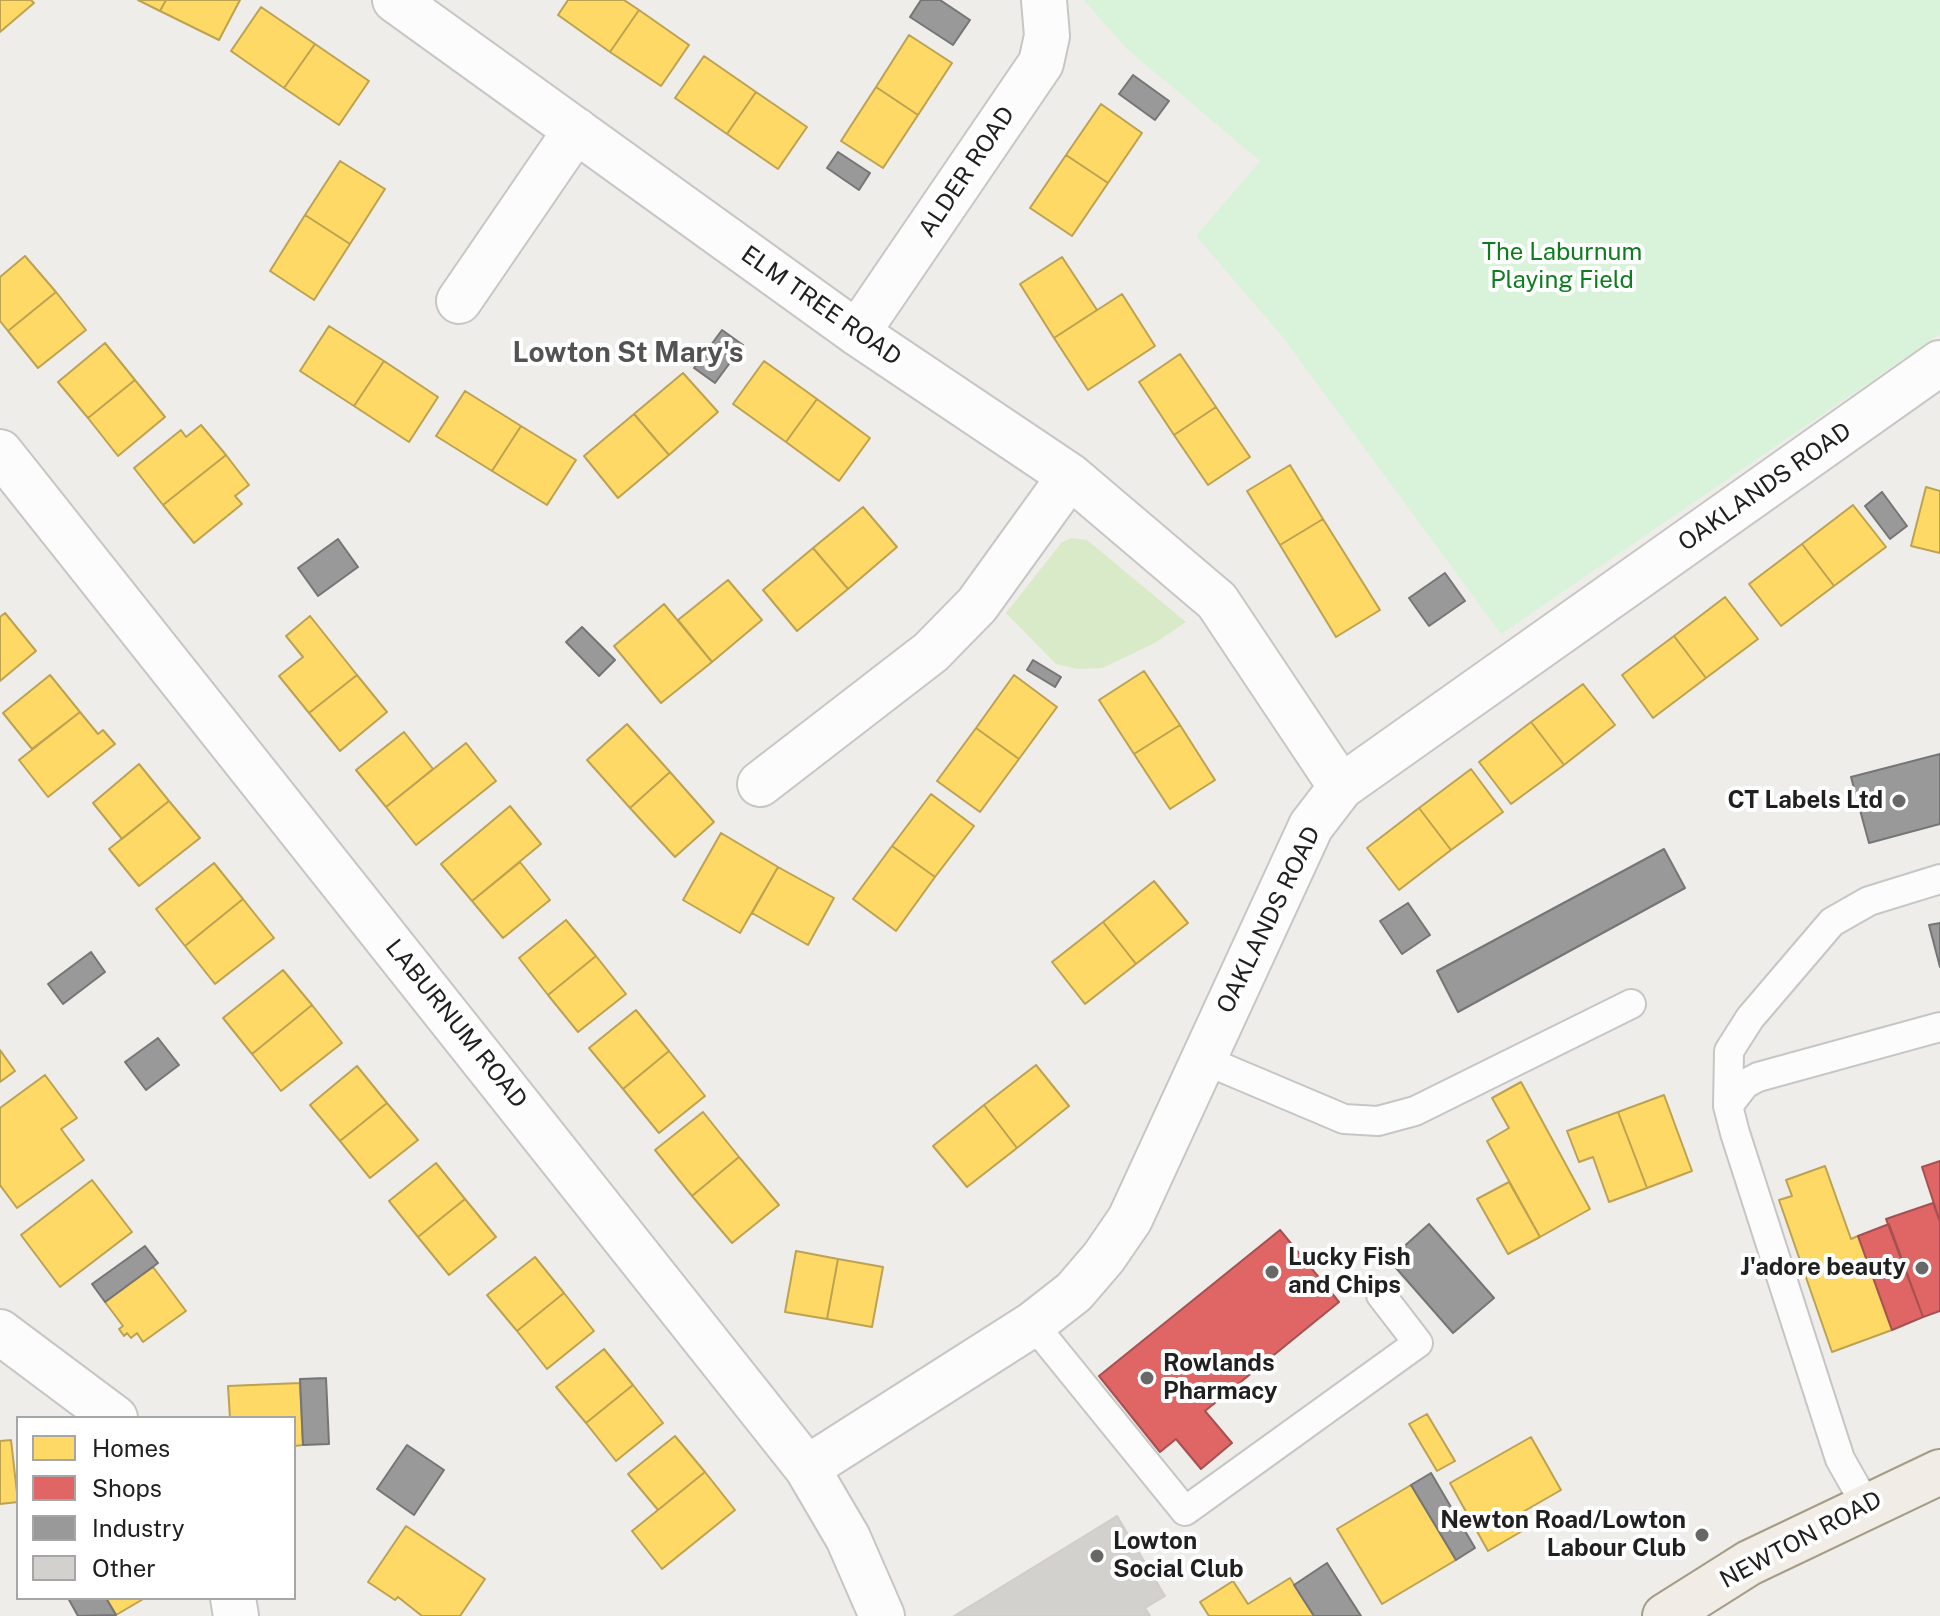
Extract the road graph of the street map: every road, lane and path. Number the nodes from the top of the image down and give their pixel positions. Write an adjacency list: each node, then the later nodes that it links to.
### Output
1 (395, 0): 3 (street, ELM TREE ROAD)
2 (1044, 0): 5 (street, ALDER ROAD)
3 (576, 130): 4 (street); 5 (street, ELM TREE ROAD)
4 (459, 301)
5 (857, 333): 8 (street, ELM TREE ROAD)
6 (1940, 363): 10 (street, OAKLANDS ROAD)
7 (0, 452): 20 (street, LABURNUM ROAD)
8 (1070, 476): 9 (street); 10 (street, ELM TREE ROAD)
9 (760, 784)
10 (1341, 787): 14 (street, OAKLANDS ROAD)
11 (1940, 879): 15 (lane)
12 (1631, 1004): 14 (lane)
13 (1940, 1027): 15 (lane)
14 (1202, 1059): 17 (street, OAKLANDS ROAD)
15 (1728, 1106): 22 (lane)
16 (1381, 1295): 17 (lane)
17 (1033, 1324): 20 (street, OAKLANDS ROAD)
18 (0, 1332): 19 (street)
19 (112, 1416)
20 (807, 1468): 23 (street, LABURNUM ROAD)
21 (1940, 1472): 22 (main road, NEWTON ROAD)
22 (1866, 1505): 24 (main road, NEWTON ROAD)
23 (882, 1616)
24 (1665, 1616)

